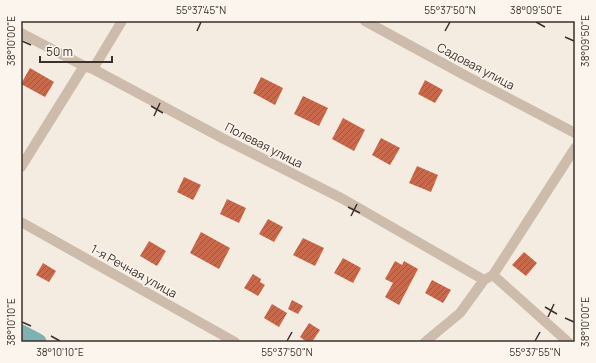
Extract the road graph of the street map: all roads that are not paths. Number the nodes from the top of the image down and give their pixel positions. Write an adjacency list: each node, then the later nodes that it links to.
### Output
1 (122, 21): 4 (street)
2 (365, 21): 5 (street, Садовая улица)
3 (21, 33): 4 (street, Полевая улица)
4 (88, 67): 7 (street); 9 (street, Полевая улица)
5 (575, 133)
6 (575, 148): 9 (street)
7 (21, 167)
8 (21, 222): 10 (street, 1-я Речная улица)
9 (489, 277): 11 (street); 12 (street, Полевая улица)
10 (235, 342)
11 (425, 342)
12 (568, 342)

